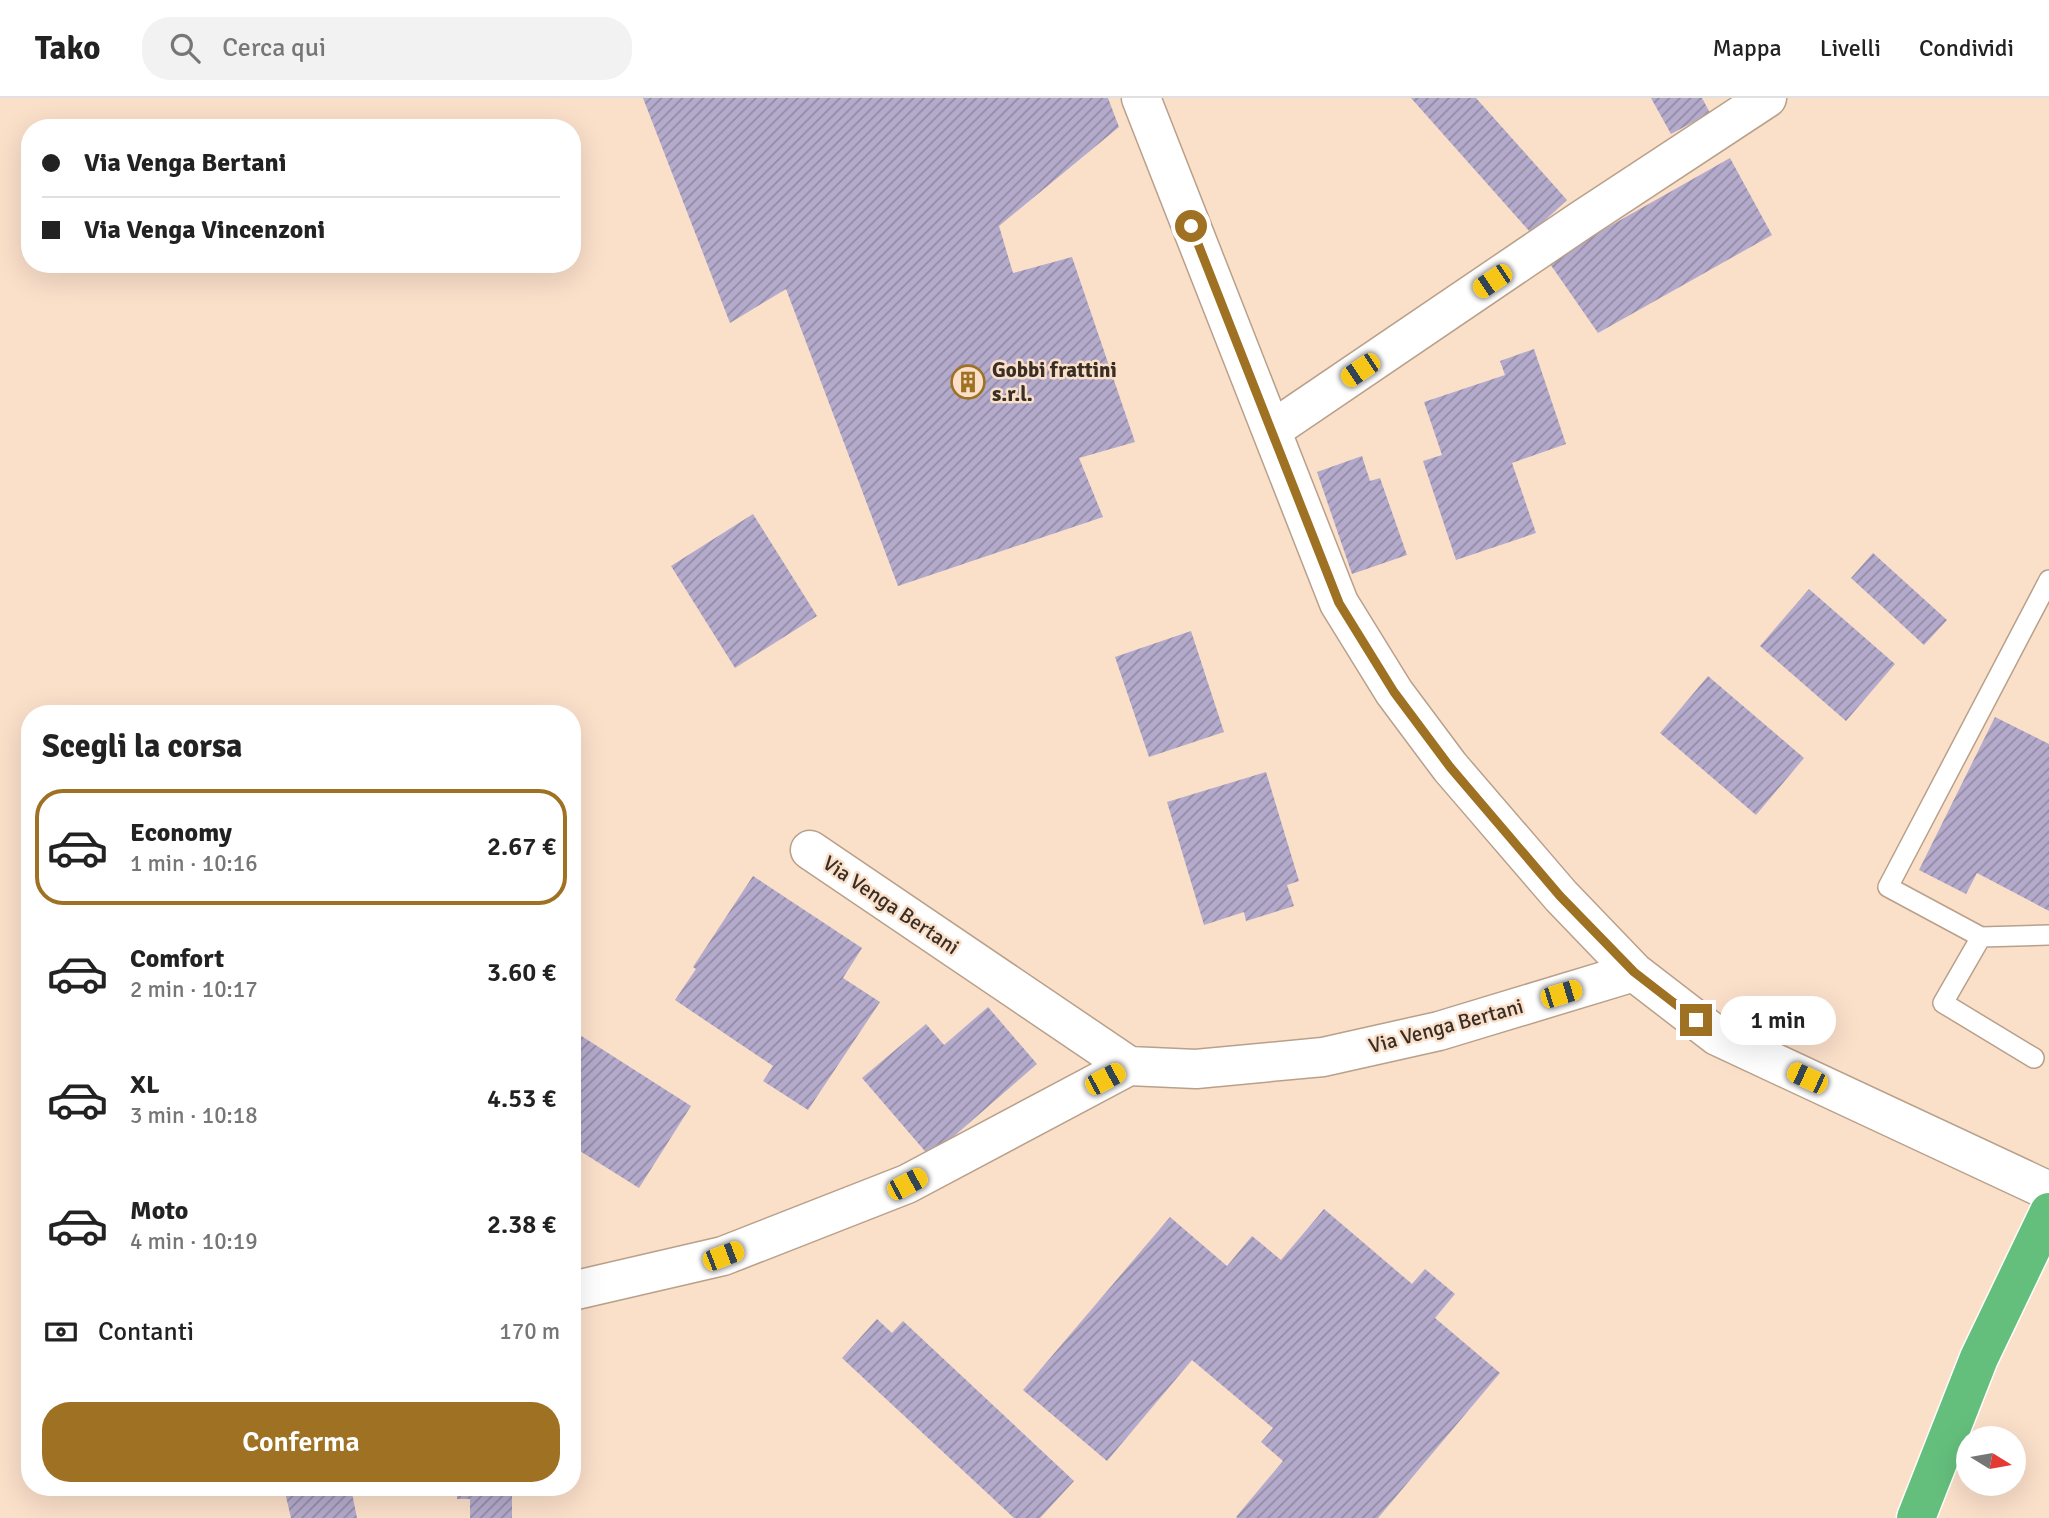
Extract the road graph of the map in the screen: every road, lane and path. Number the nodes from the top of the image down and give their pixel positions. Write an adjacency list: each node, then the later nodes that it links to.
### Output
1 (1140, 98): 3 (street)
2 (1767, 98): 3 (street)
3 (1272, 430): 8 (street)
4 (2049, 580): 7 (lane)
5 (810, 850): 10 (street, Via Venga Bertani)
6 (2049, 935): 7 (lane)
7 (1981, 937): 9 (lane)
8 (1634, 972): 10 (street, Via Venga Bertani); 11 (street)
9 (2034, 1058)
10 (1129, 1066): 13 (street)
11 (2049, 1192): 12 (highway)
12 (2041, 1226): 14 (highway)
13 (581, 1289)
14 (1916, 1518)

